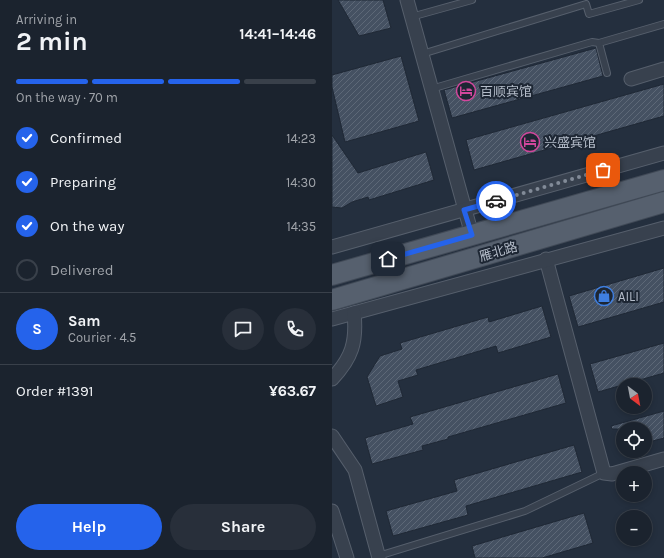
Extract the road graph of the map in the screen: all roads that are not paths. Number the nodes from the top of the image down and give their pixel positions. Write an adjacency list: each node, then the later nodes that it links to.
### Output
1 (407, 0): 4 (street)
2 (472, 0): 4 (lane)
3 (639, 0): 7 (lane)
4 (412, 17): 7 (street)
5 (664, 24): 6 (lane)
6 (599, 43): 9 (lane); 11 (lane)
7 (422, 54): 11 (street)
8 (664, 70): 10 (street)
9 (607, 73)
10 (631, 79)
11 (431, 89): 15 (street)
12 (664, 153): 15 (street)
13 (664, 180): 17 (main road, 雁北路)
14 (664, 202): 21 (main road, 雁北路)
15 (464, 210): 17 (street); 18 (street)
16 (664, 228): 19 (street, 雁北路)
17 (472, 235): 20 (main road, 雁北路)
18 (332, 247)
19 (546, 260): 22 (street, 雁北路); 27 (street)
20 (332, 275)
21 (332, 300)
22 (354, 313): 23 (street, 雁北路); 24 (street)
23 (332, 319)
24 (332, 379)
25 (332, 436): 29 (street)
26 (664, 460): 27 (street)
27 (604, 473): 29 (lane)
28 (332, 511): 30 (street)
29 (379, 557)
30 (346, 558)

